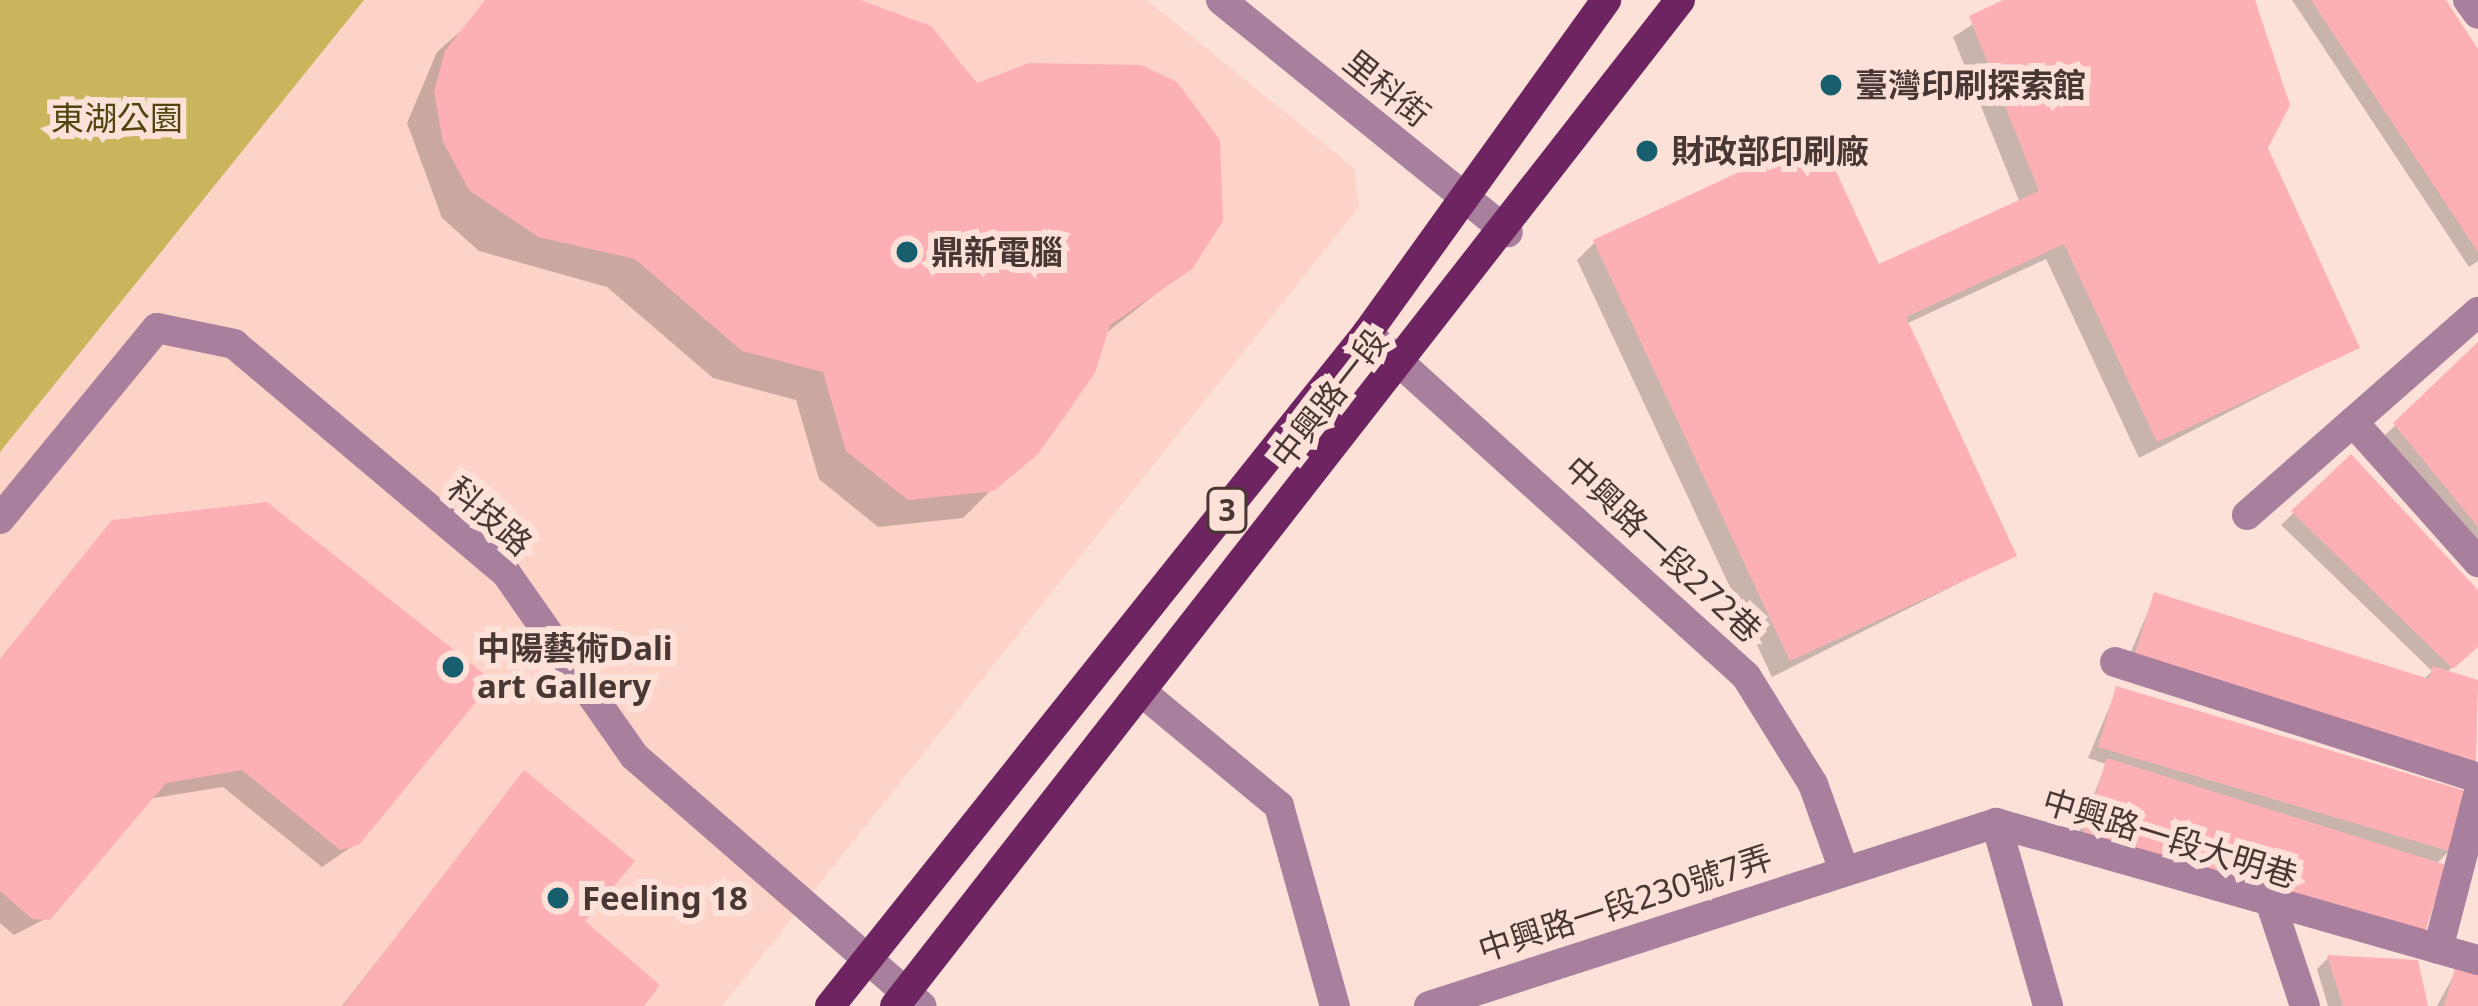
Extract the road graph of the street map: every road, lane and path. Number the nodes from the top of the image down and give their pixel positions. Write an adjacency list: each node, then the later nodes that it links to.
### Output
1 (1221, 0): 6 (street, 里科街)
2 (1606, 0): 6 (main road, 中興路一段 / 3)
3 (1679, 0): 7 (main road, 中興路一段 / 3)
4 (2468, 0): 5 (street)
5 (2478, 14)
6 (1463, 196): 7 (street, 里科街); 9 (main road, 中興路一段 / 3)
7 (1508, 232): 10 (main road, 中興路一段 / 3)
8 (2478, 312): 11 (street)
9 (1367, 333): 10 (street, 中興路一段272巷); 24 (main road, 中興路一段 / 3)
10 (1405, 359): 16 (main road, 中興路一段 / 3); 20 (street, 中興路一段272巷)
11 (2353, 422): 12 (street); 14 (street)
12 (2246, 514)
13 (0, 519): 24 (street, 科技路)
14 (2478, 562)
15 (2115, 662): 17 (street)
16 (1143, 692): 25 (main road, 中興路一段 / 3); 27 (street)
17 (2478, 778)
18 (2478, 795): 22 (street)
19 (1996, 823): 20 (street, 中興路一段大明巷); 21 (street, 中興路一段大明巷); 29 (street)
20 (1843, 868): 28 (street, 中興路一段230號7弄)
21 (2273, 910): 22 (street, 中興路一段大明巷); 30 (street)
22 (2438, 950): 23 (street, 中興路一段大明巷)
23 (2478, 960)
24 (867, 962): 25 (street, 科技路); 26 (main road, 中興路一段 / 3)
25 (908, 1002)
26 (830, 1006)
27 (1335, 1006)
28 (1429, 1006)
29 (2048, 1006)
30 (2305, 1006)

